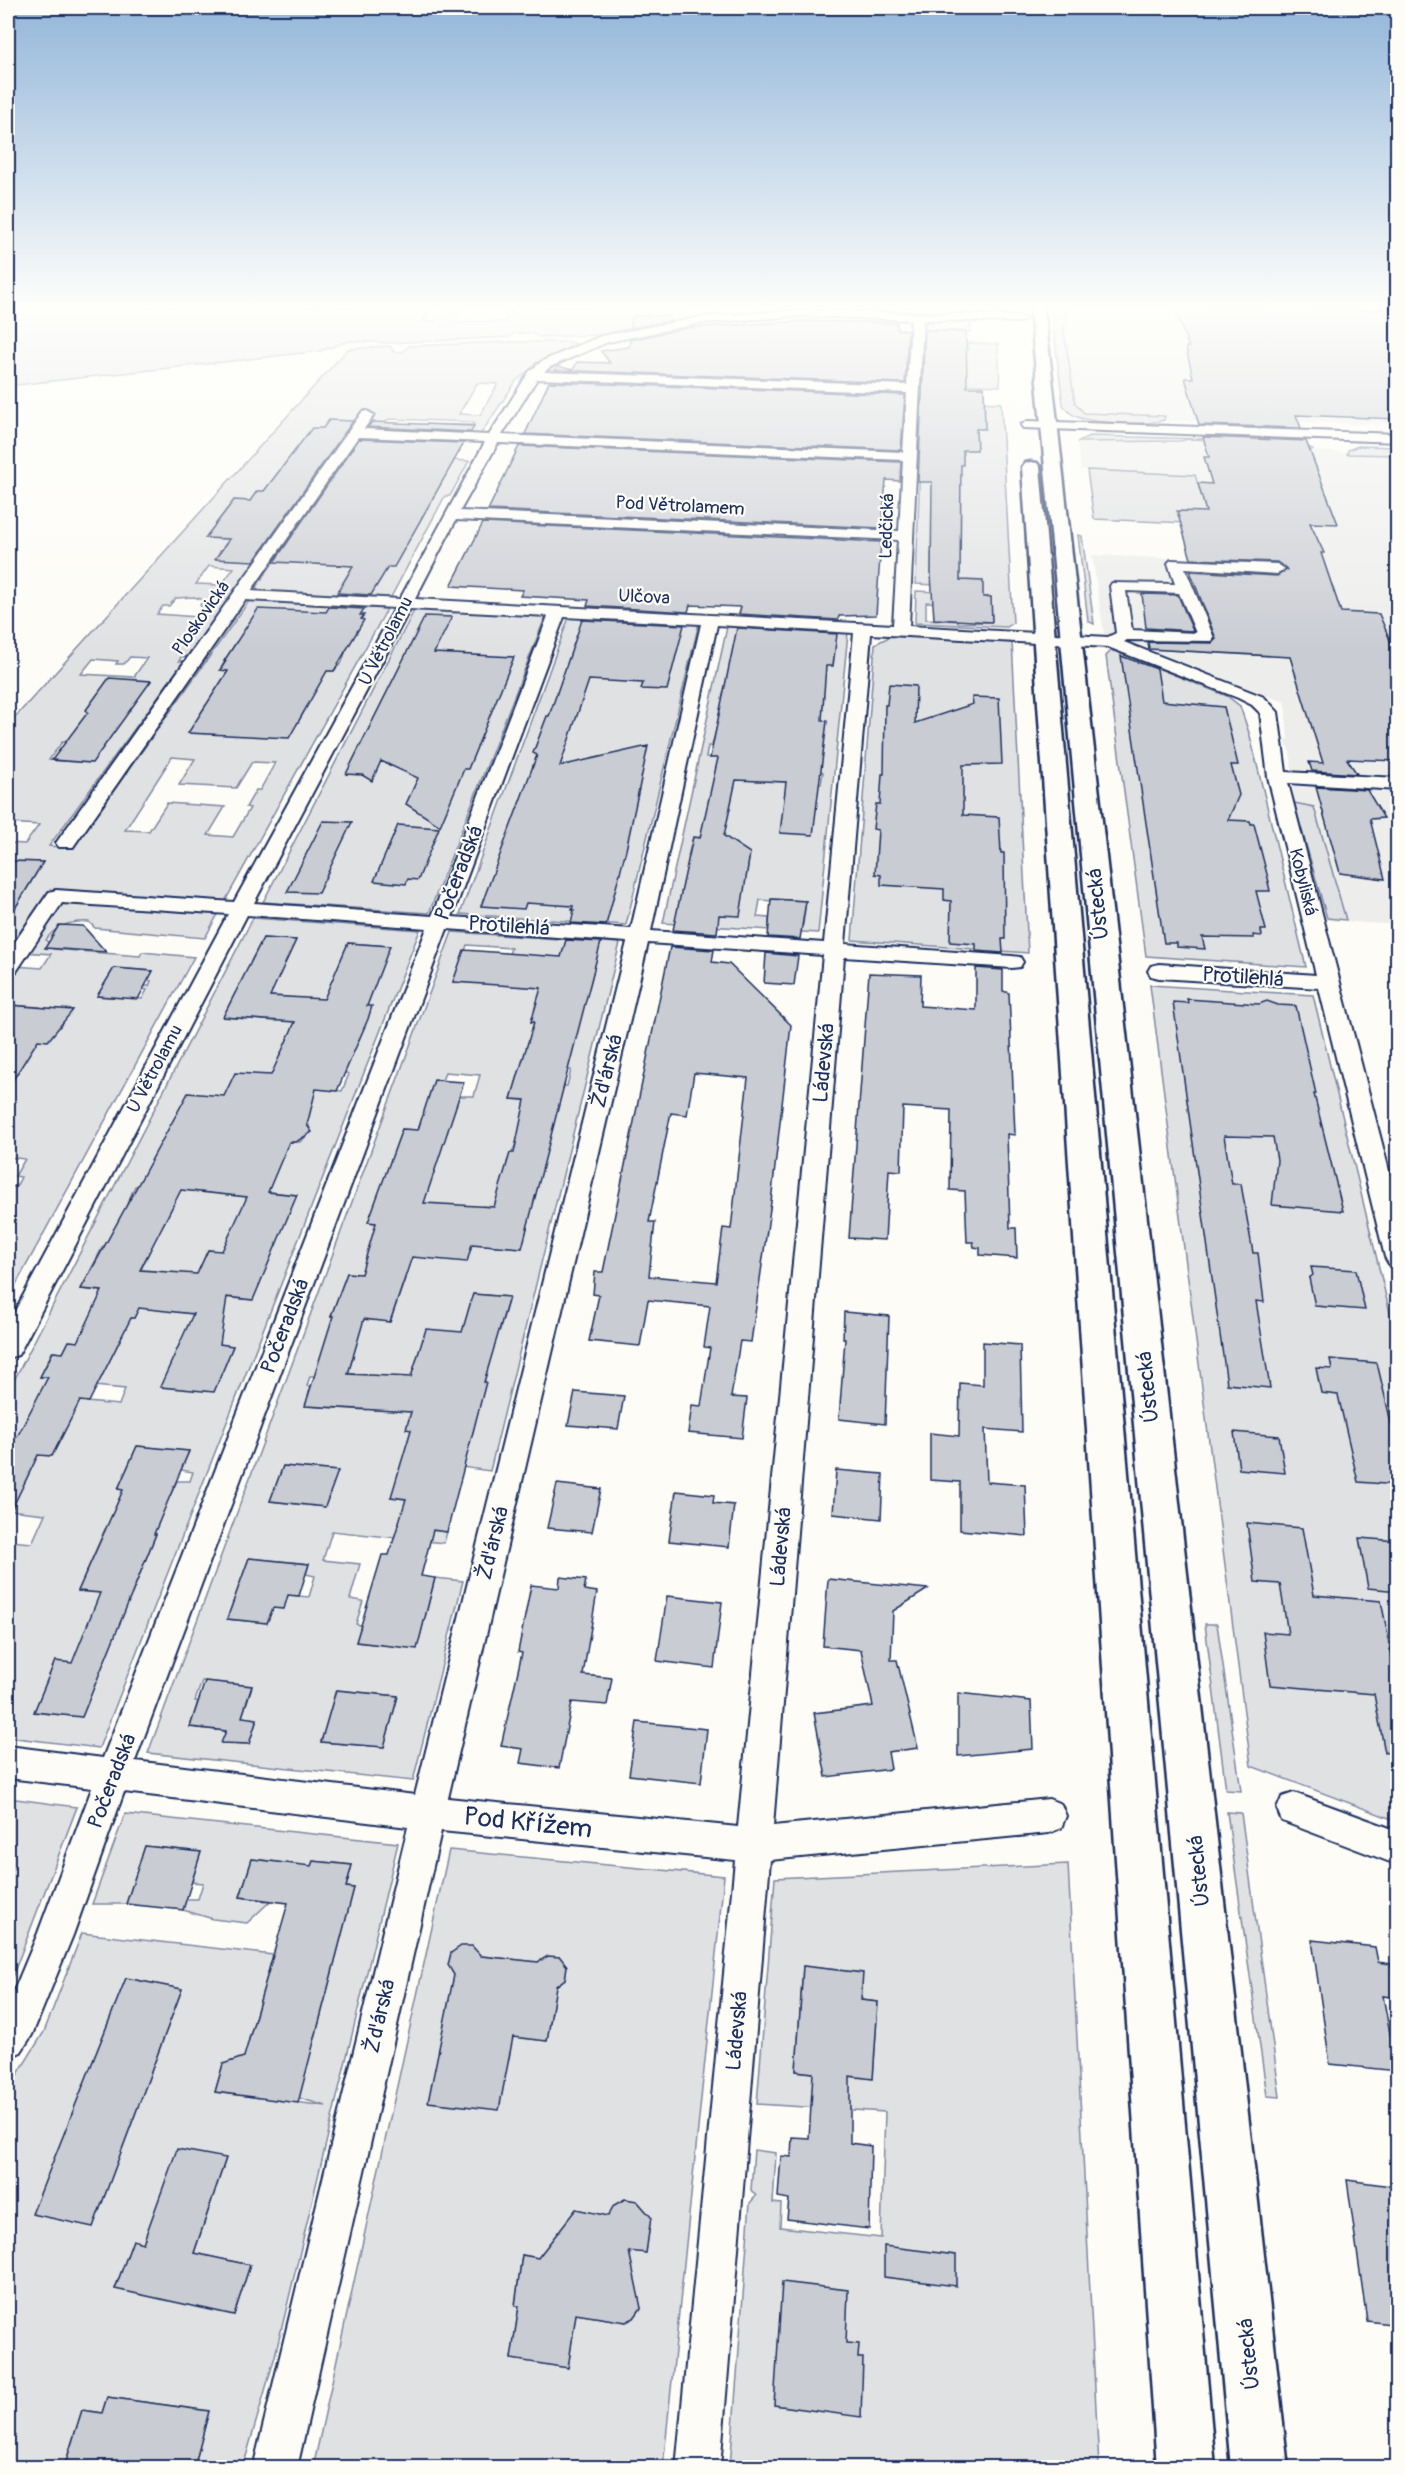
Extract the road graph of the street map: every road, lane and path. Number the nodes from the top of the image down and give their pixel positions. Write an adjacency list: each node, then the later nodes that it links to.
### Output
1 (362, 422): 8 (street, Ploskovická)
2 (503, 422): 10 (street, U Větrolamu)
3 (911, 422): 11 (street, Ledčická)
4 (1028, 422): 22 (main road, Ústecká)
5 (1041, 422): 7 (street)
6 (1049, 422): 7 (main road, Ústecká)
7 (1049, 426): 9 (street); 22 (main road, Ústecká)
8 (355, 433): 10 (street); 16 (street, Ploskovická)
9 (1398, 438)
10 (494, 440): 11 (street); 12 (street, U Větrolamu)
11 (909, 456): 13 (street, Ledčická)
12 (451, 514): 13 (street, Pod Větrolamem); 17 (street, U Větrolamu)
13 (906, 536): 21 (street, Ledčická)
14 (1277, 569): 15 (street)
15 (1185, 589): 23 (street); 23 (street)
16 (242, 594): 17 (street, Ulčova); 26 (street, Ploskovická)
17 (405, 604): 18 (street, Ulčova); 27 (street, U Větrolamu)
18 (558, 612): 19 (street, Ulčova); 28 (street, Počeradská)
19 (710, 619): 20 (street, Ulčova); 29 (street, Žďárská)
20 (863, 627): 21 (street, Ulčova); 30 (street, Ládevská)
21 (901, 629): 22 (street, Ulčova)
22 (1058, 639): 23 (street, Kobyliská); 47 (main road, Ústecká); 48 (main road, Ústecká)
23 (1118, 639): 24 (street, Kobyliská)
24 (1277, 777): 25 (street); 34 (street, Kobyliská)
25 (1398, 784)
26 (66, 843)
27 (241, 908): 28 (street, Protilehlá); 32 (street, Protilehlá); 36 (street, U Větrolamu)
28 (440, 921): 29 (street, Protilehlá); 38 (street, Počeradská)
29 (640, 936): 30 (street, Protilehlá); 40 (street, Žďárská)
30 (835, 948): 31 (street, Protilehlá); 42 (street, Ládevská)
31 (1012, 962)
32 (8, 967)
33 (1159, 971): 34 (street, Protilehlá)
34 (1327, 982): 35 (street, Kobyliská)
35 (1398, 1257)
36 (8, 1348)
37 (8, 1762): 38 (street, Pod Křížem)
38 (113, 1776): 40 (street, Pod Křížem); 44 (street, Počeradská)
39 (1294, 1809): 43 (street)
40 (428, 1813): 42 (street, Pod Křížem); 45 (street, Žďárská)
41 (1049, 1816): 42 (street, Pod Křížem)
42 (754, 1845): 46 (street, Ládevská)
43 (1398, 1848)
44 (8, 2039)
45 (275, 2468)
46 (698, 2468)
47 (1186, 2468)
48 (1260, 2468)

